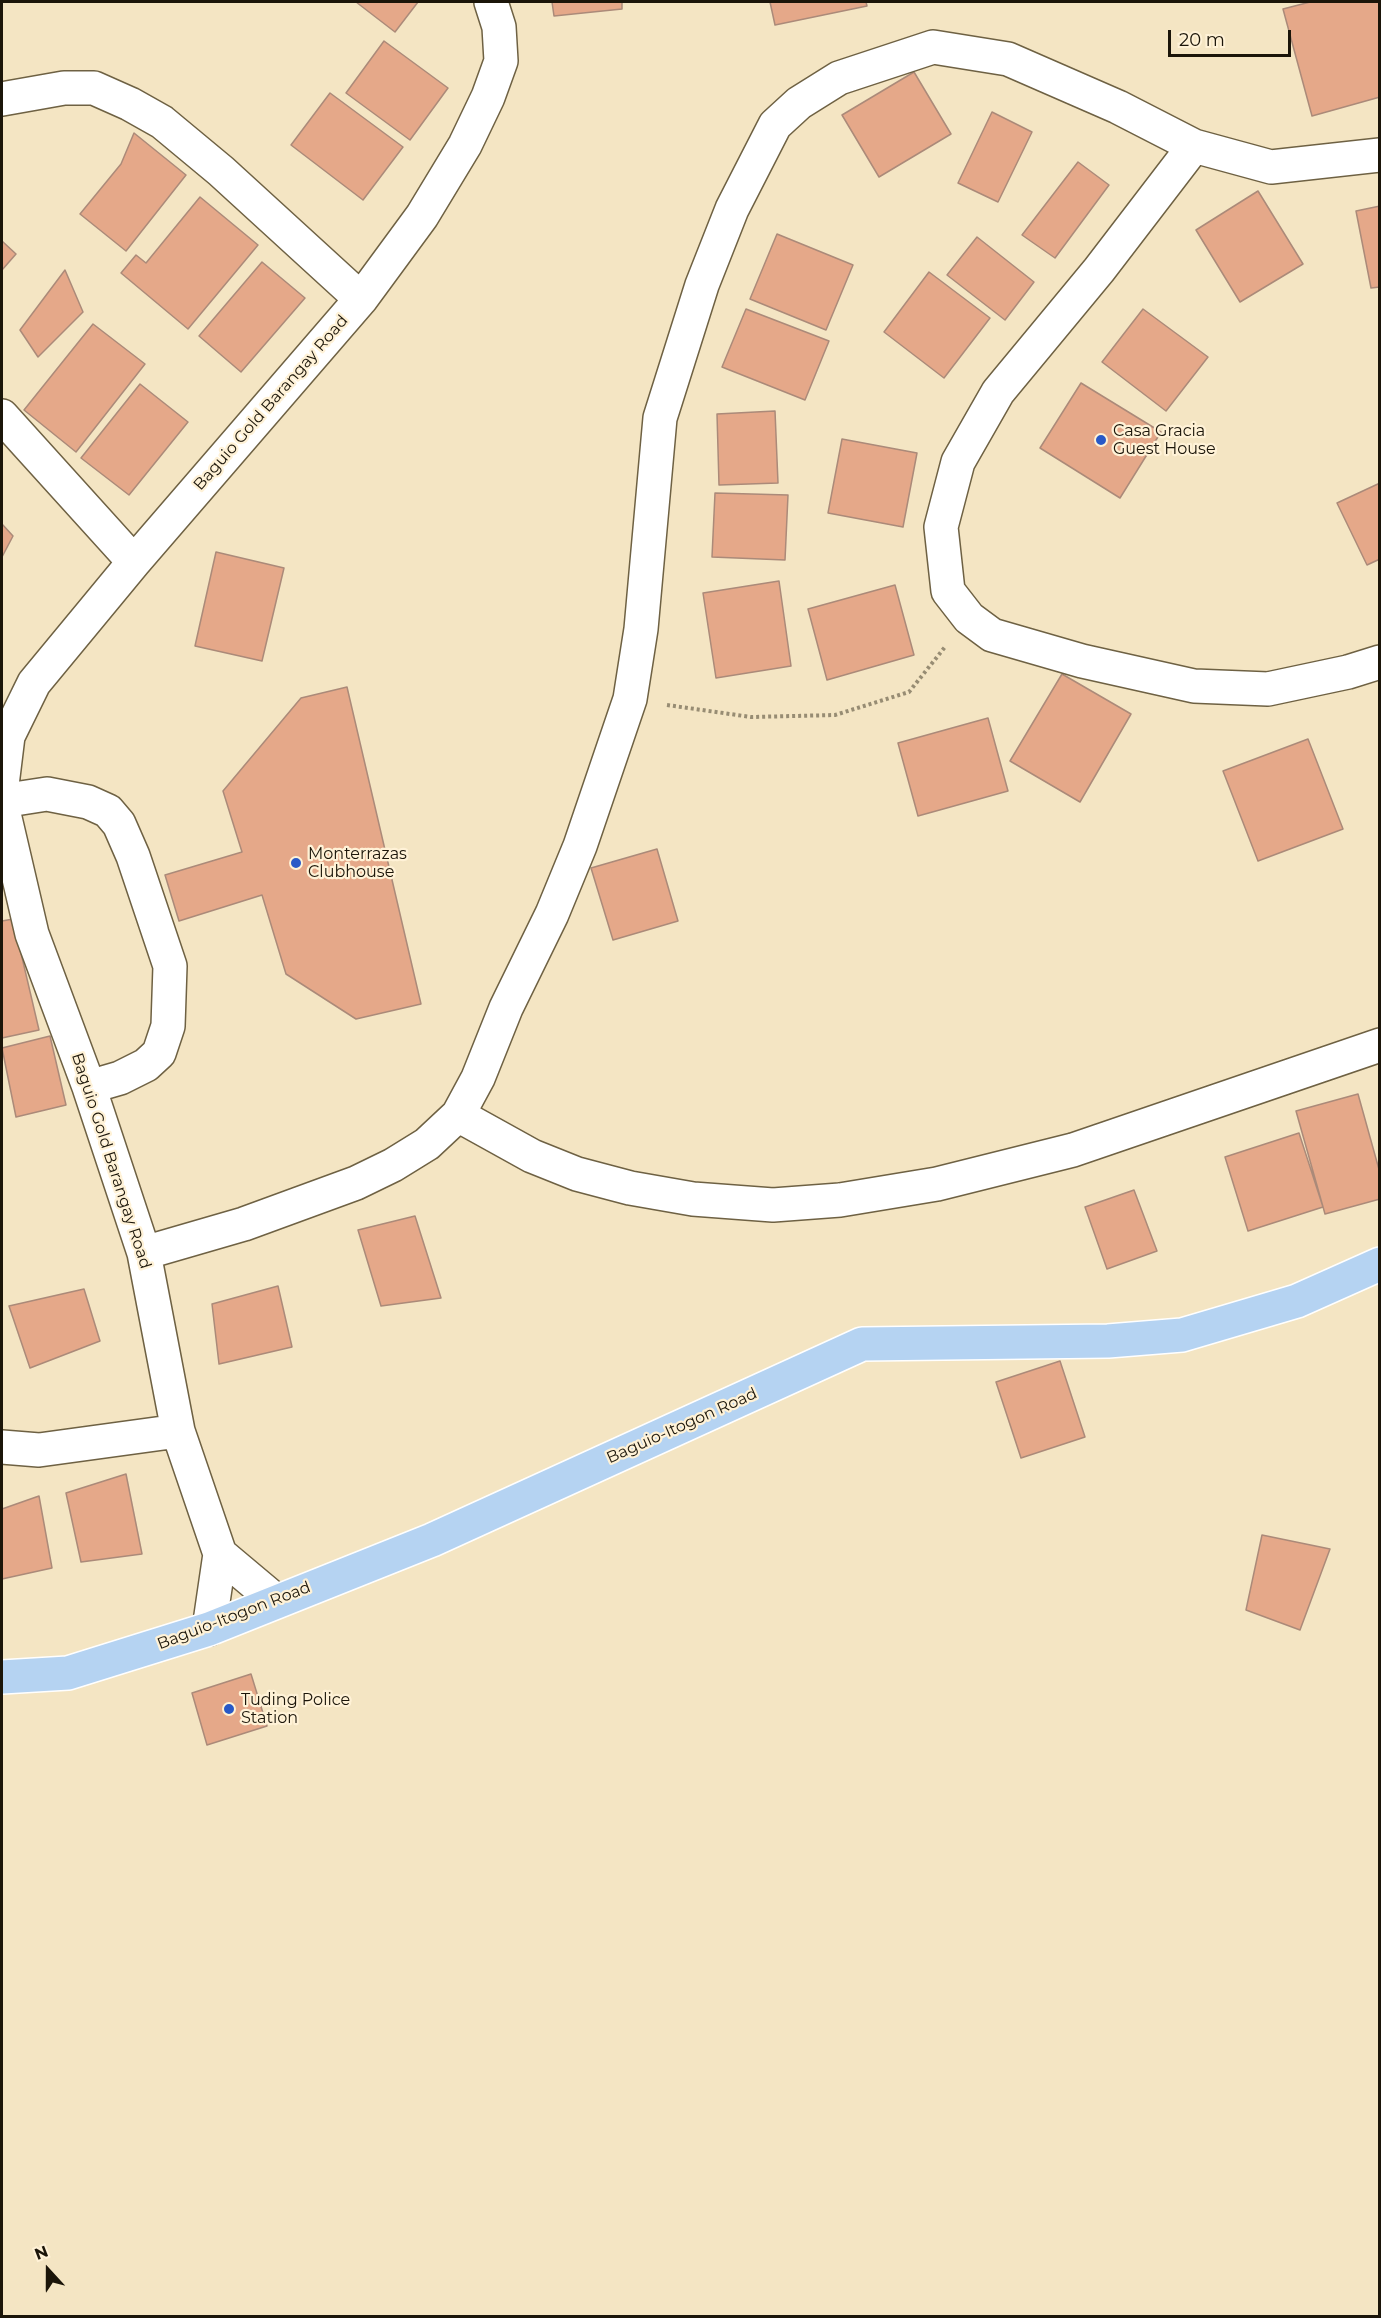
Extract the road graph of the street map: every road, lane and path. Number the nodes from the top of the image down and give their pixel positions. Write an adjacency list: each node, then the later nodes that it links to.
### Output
1 (491, 2): 5 (street, Baguio Gold Barangay Road)
2 (2, 99): 5 (street)
3 (1194, 146): 4 (street); 8 (street); 10 (street)
4 (1380, 155)
5 (361, 299): 7 (street, Baguio Gold Barangay Road)
6 (2, 416): 7 (street)
7 (134, 562): 11 (street, Baguio Gold Barangay Road)
8 (969, 618): 9 (street); 10 (path)
9 (1380, 662)
10 (630, 699): 15 (street)
11 (2, 785)
12 (2, 803): 14 (street, Baguio Gold Barangay Road); 14 (street)
13 (1380, 1045): 15 (street)
14 (89, 1087): 16 (street, Baguio Gold Barangay Road)
15 (458, 1115): 16 (street)
16 (144, 1253): 18 (street, Baguio Gold Barangay Road)
17 (1380, 1264): 21 (main road, Baguio-Itogon Road)
18 (178, 1431): 19 (street); 20 (street, Baguio Gold Barangay Road)
19 (2, 1447)
20 (220, 1554): 21 (street); 22 (street, Baguio Gold Barangay Road)
21 (276, 1601): 22 (main road, Baguio-Itogon Road)
22 (209, 1629): 23 (main road, Baguio-Itogon Road)
23 (2, 1677)

